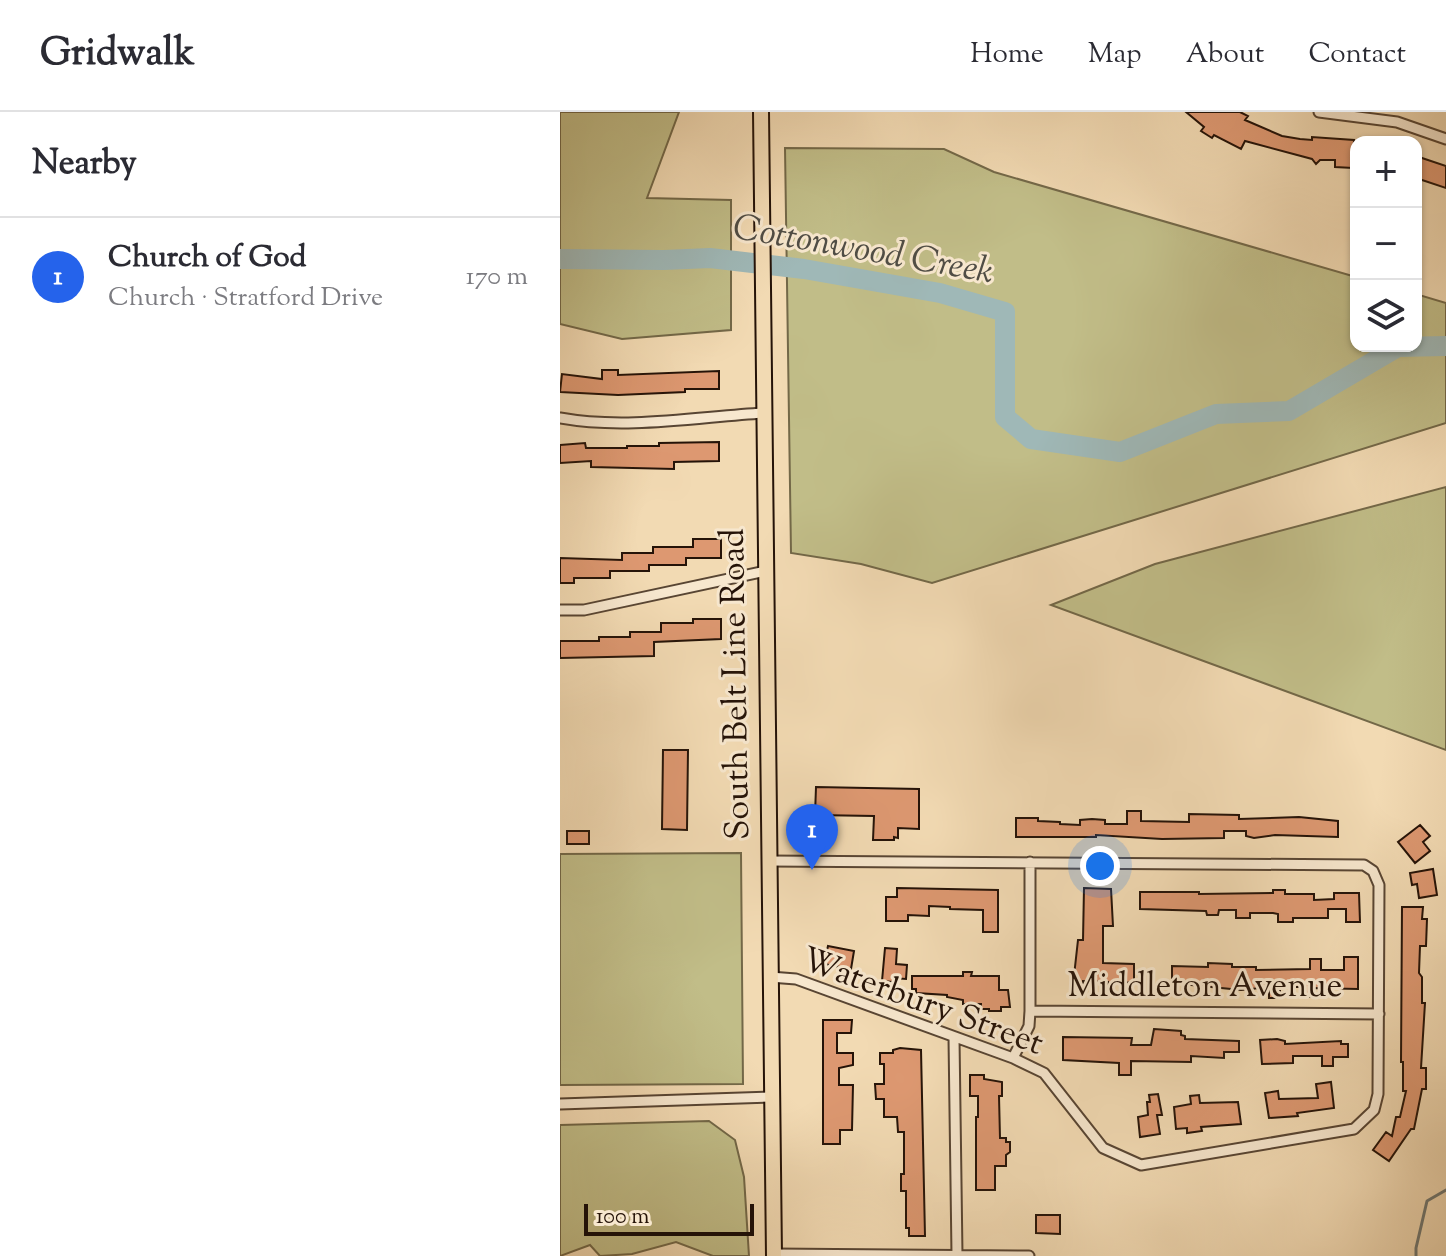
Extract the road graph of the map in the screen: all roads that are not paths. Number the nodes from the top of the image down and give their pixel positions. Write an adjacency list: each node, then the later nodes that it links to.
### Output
1 (761, 112): 4 (main road, South Belt Line Road)
2 (1319, 112): 3 (street)
3 (1446, 139)
4 (763, 413): 5 (street); 6 (main road, South Belt Line Road)
5 (560, 418)
6 (766, 571): 7 (street); 8 (main road, South Belt Line Road)
7 (560, 610)
8 (769, 861): 9 (street); 10 (main road, South Belt Line Road)
9 (1030, 862): 11 (street); 12 (street)
10 (770, 977): 13 (street, Waterbury Street); 15 (main road, South Belt Line Road)
11 (1030, 1011): 12 (street, Middleton Avenue); 14 (street)
12 (1379, 1014): 14 (street, Waterbury Street)
13 (954, 1038): 14 (street, Waterbury Street); 18 (street)
14 (1013, 1058)
15 (771, 1097): 16 (street); 17 (main road, South Belt Line Road)
16 (560, 1104)
17 (774, 1255): 18 (street)
18 (957, 1255): 19 (street)
19 (1029, 1256)

